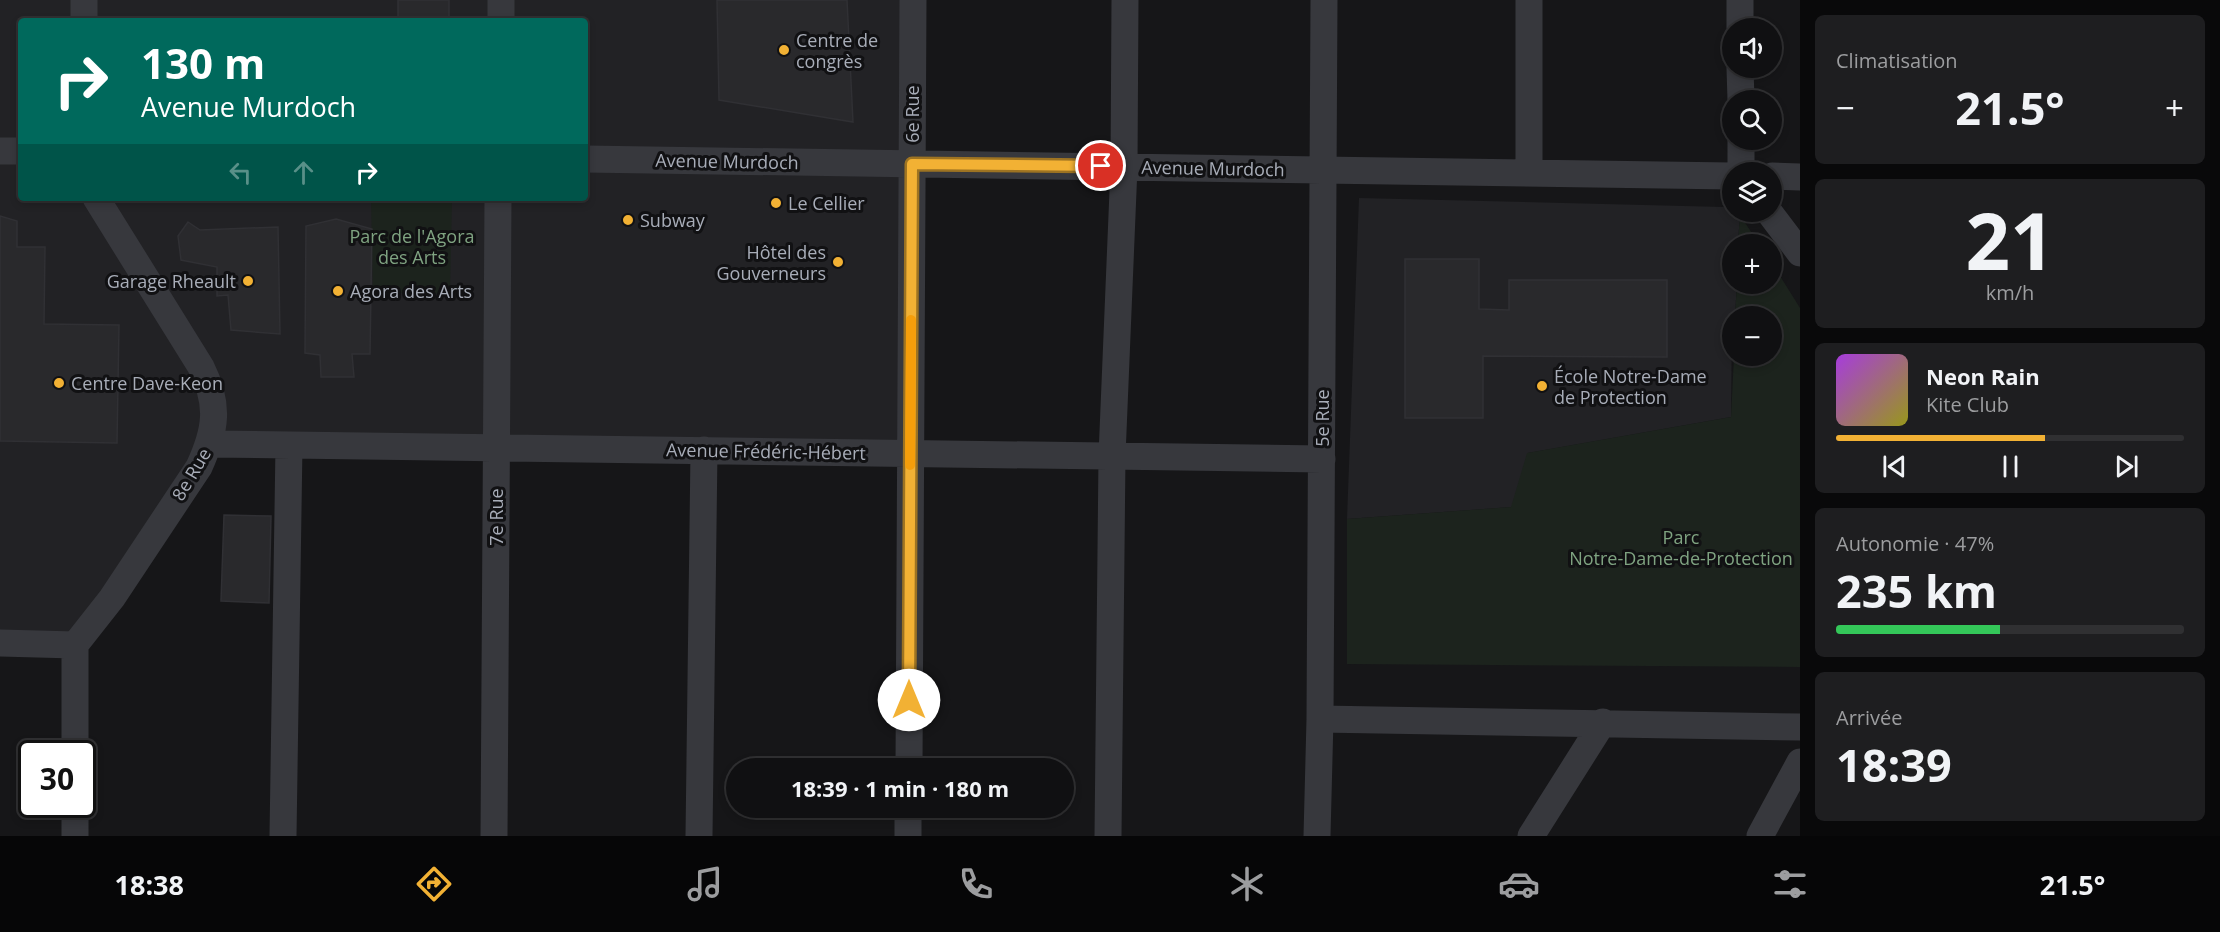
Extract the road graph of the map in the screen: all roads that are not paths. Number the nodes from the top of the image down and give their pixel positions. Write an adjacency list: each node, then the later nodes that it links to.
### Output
1 (84, 0): 8 (street)
2 (501, 0): 9 (street)
3 (913, 0): 14 (street, 6e Rue)
4 (1125, 0): 15 (street)
5 (1324, 0): 16 (street, 5e Rue)
6 (1529, 0): 17 (street)
7 (1740, 0): 10 (street)
8 (84, 18)
9 (501, 18)
10 (1740, 18)
11 (0, 151): 12 (street)
12 (18, 151)
13 (588, 159): 14 (street, Avenue Murdoch)
14 (912, 164): 15 (street, Avenue Murdoch); 29 (street, 6e Rue)
15 (1124, 167): 16 (street, Avenue Murdoch); 30 (street)
16 (1323, 170): 17 (street, Avenue Murdoch); 31 (street, 5e Rue)
17 (1528, 173): 18 (street, Avenue Murdoch)
18 (1722, 176)
19 (1782, 176): 20 (street)
20 (1800, 177)
21 (98, 201): 25 (street, 8e Rue)
22 (498, 201): 27 (street, 7e Rue)
23 (1777, 222): 24 (street)
24 (1800, 253)
25 (210, 444): 26 (street, Avenue Frédéric-Hébert); 33 (street, 8e Rue)
26 (289, 445): 27 (street, Avenue Frédéric-Hébert); 43 (street)
27 (497, 447): 28 (street, Avenue Frédéric-Hébert); 44 (street, 7e Rue)
28 (704, 450): 29 (street, Avenue Frédéric-Hébert); 45 (street)
29 (910, 453): 30 (street, Avenue Frédéric-Hébert); 38 (street, 6e Rue)
30 (1112, 456): 31 (street, Avenue Frédéric-Hébert); 47 (street)
31 (1322, 459): 34 (street, 5e Rue)
32 (0, 643): 33 (street)
33 (75, 645): 37 (street)
34 (1320, 719): 35 (street); 48 (street, 5e Rue)
35 (1603, 723): 36 (street); 49 (street)
36 (1800, 727)
37 (75, 740)
38 (909, 758)
39 (1800, 762): 50 (street)
40 (75, 818): 42 (street)
41 (908, 818): 46 (street)
42 (75, 836)
43 (283, 836)
44 (494, 836)
45 (699, 836)
46 (908, 836)
47 (1108, 836)
48 (1317, 836)
49 (1532, 836)
50 (1760, 836)

